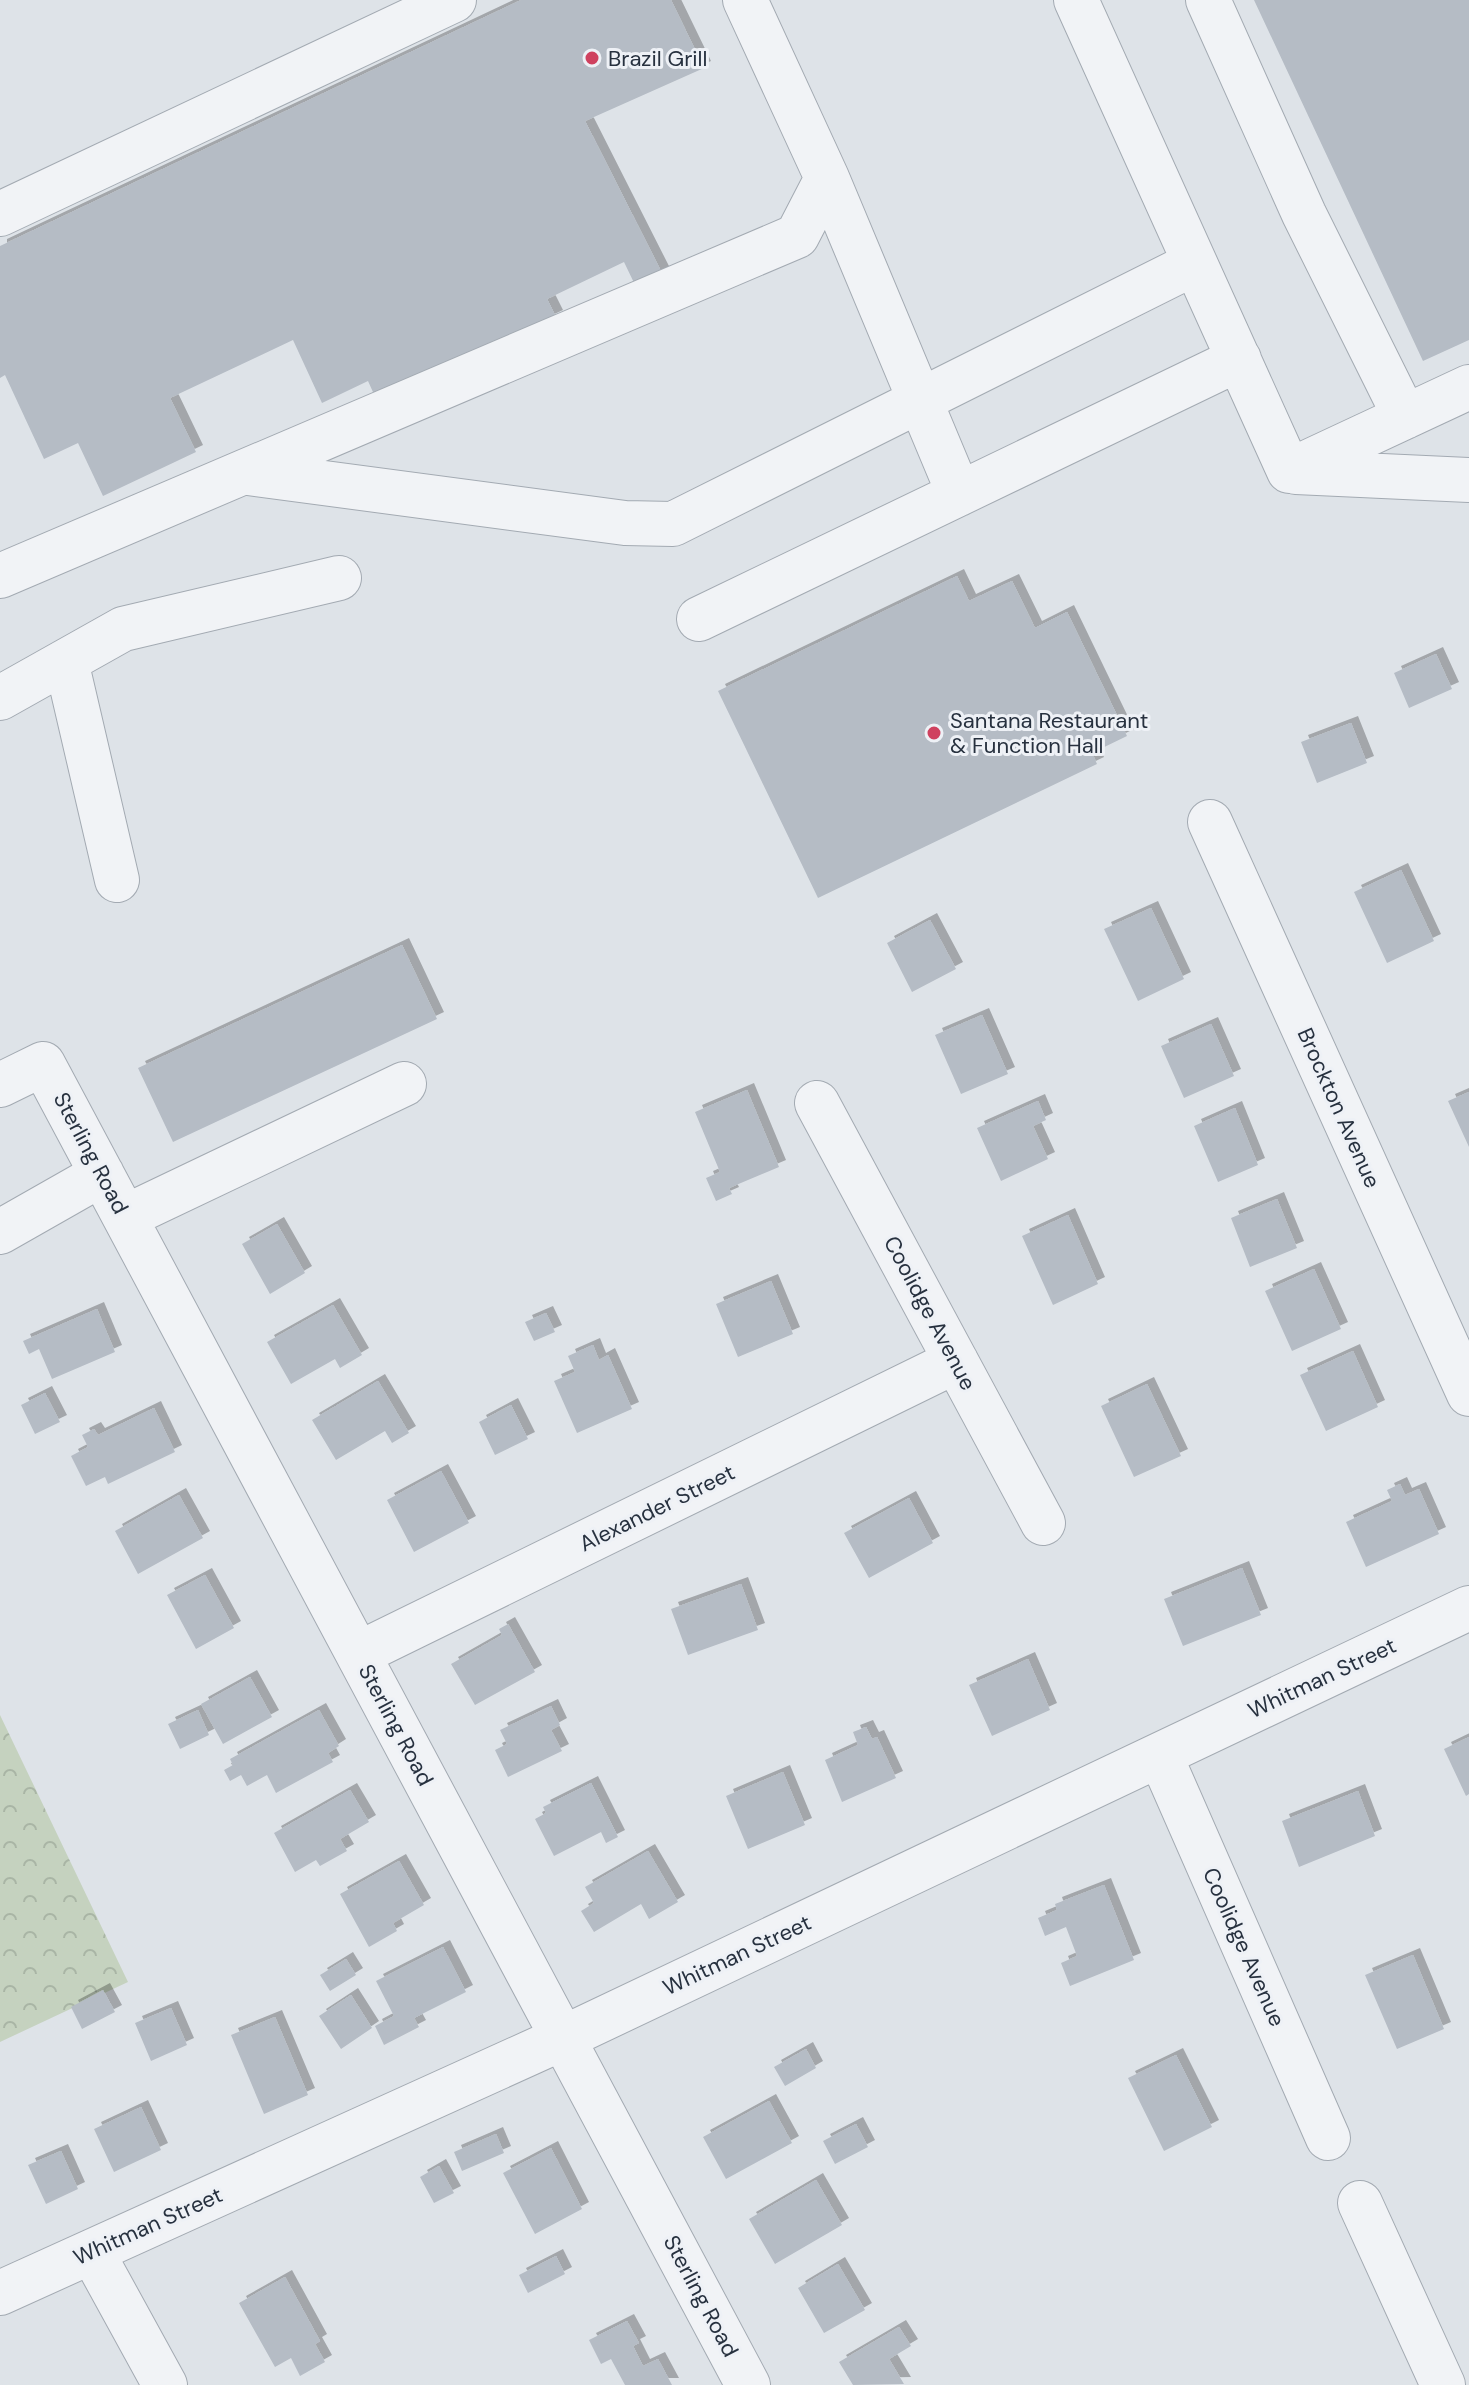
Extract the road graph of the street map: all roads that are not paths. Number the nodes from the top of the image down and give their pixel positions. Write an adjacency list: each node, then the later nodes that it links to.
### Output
1 (454, 0): 6 (street)
2 (745, 0): 5 (street)
3 (1076, 0): 7 (street)
4 (1208, 0): 11 (street)
5 (827, 178): 10 (street); 13 (street)
6 (0, 214)
7 (1195, 263): 8 (street); 10 (street)
8 (1239, 359): 12 (street); 15 (street)
9 (1469, 387): 11 (street)
10 (920, 400): 13 (street); 15 (street)
11 (1405, 417): 12 (street)
12 (1289, 471): 14 (street)
13 (245, 473): 16 (street)
14 (1469, 480)
15 (959, 494): 18 (street)
16 (0, 576)
17 (339, 578): 19 (street)
18 (699, 619)
19 (66, 661): 20 (street); 22 (street)
20 (0, 698)
21 (1210, 822): 30 (street, Brockton Avenue)
22 (117, 880)
23 (404, 1084): 27 (street)
24 (0, 1085): 26 (street, Sterling Road)
25 (817, 1103): 29 (street, Coolidge Avenue)
26 (102, 1174): 27 (street, Sterling Road); 28 (street)
27 (125, 1217): 33 (street, Sterling Road)
28 (0, 1232)
29 (956, 1361): 31 (street, Coolidge Avenue); 33 (street, Alexander Street)
30 (1469, 1394)
31 (1043, 1523)
32 (1469, 1608): 34 (street, Whitman Street)
33 (358, 1654): 35 (street, Sterling Road)
34 (1160, 1755): 35 (street, Whitman Street); 36 (street, Coolidge Avenue)
35 (563, 2038): 38 (street, Whitman Street); 41 (street, Sterling Road)
36 (1328, 2138)
37 (1360, 2203): 42 (street)
38 (92, 2252): 39 (street, Whitman Street); 40 (street)
39 (0, 2293)
40 (165, 2385)
41 (748, 2385)
42 (1443, 2385)

